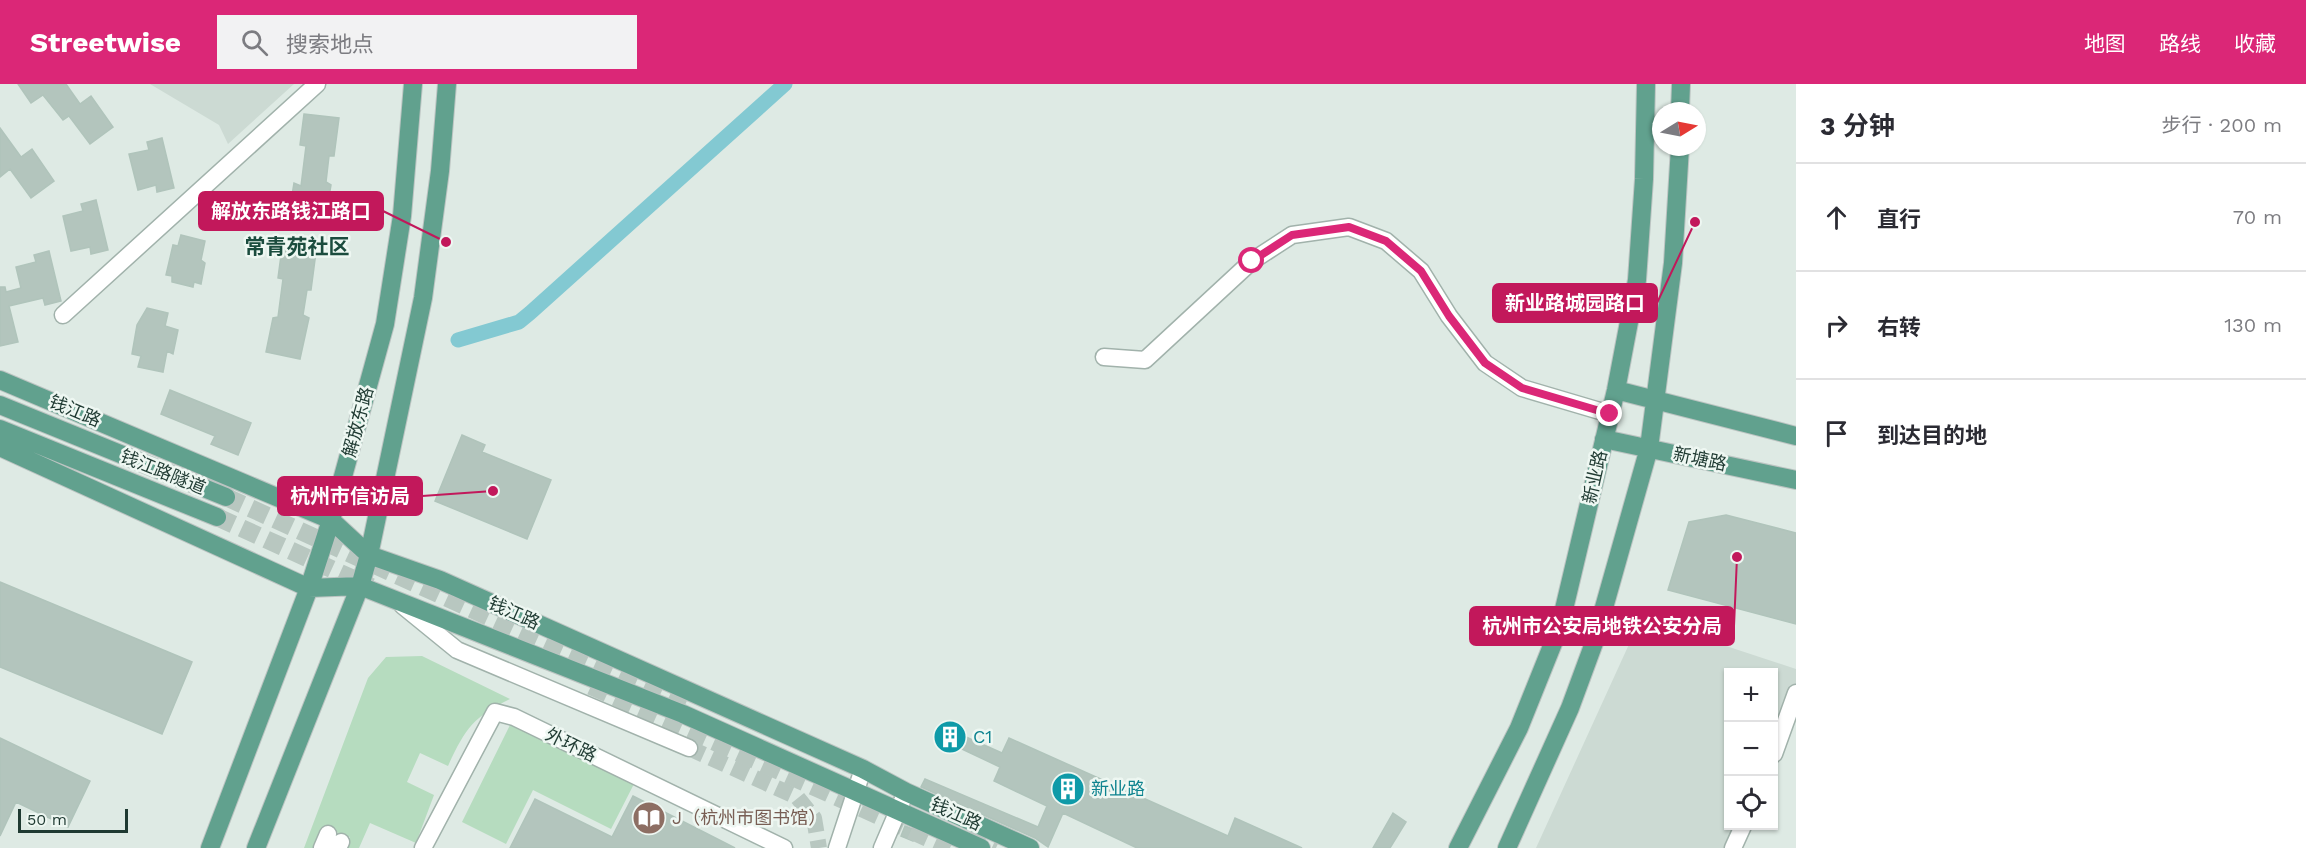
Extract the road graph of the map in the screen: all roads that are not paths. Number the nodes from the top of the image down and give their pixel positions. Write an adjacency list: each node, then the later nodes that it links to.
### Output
1 (317, 84): 8 (street)
2 (412, 84): 23 (main road, 解放东路)
3 (447, 84): 24 (main road, 解放东路)
4 (1646, 84): 11 (main road, 新业路)
5 (1681, 84): 6 (main road)
6 (1680, 102)
7 (1679, 156): 12 (main road)
8 (63, 315)
9 (1104, 357): 14 (street)
10 (0, 380): 23 (main road, 钱江路)
11 (1616, 390): 12 (main road); 14 (main road, 新业路)
12 (1657, 399): 16 (main road); 19 (main road)
13 (0, 405): 21 (main road, 钱江路隧道)
14 (1610, 414): 17 (main road, 新业路)
15 (0, 429): 22 (main road, 钱江路隧道)
16 (1796, 436)
17 (1604, 440): 19 (main road, 新塘路); 44 (main road, 新业路)
18 (0, 447): 26 (main road, 钱江路)
19 (1649, 448): 20 (main road, 新塘路); 45 (main road)
20 (1796, 480)
21 (226, 498)
22 (217, 518)
23 (331, 520): 24 (main road, 钱江路); 26 (main road, 解放东路)
24 (369, 555): 25 (main road, 解放东路); 31 (main road, 钱江路)
25 (360, 586): 26 (main road, 钱江路); 27 (main road, 钱江路); 37 (main road, 解放东路)
26 (309, 588): 36 (main road, 解放东路)
27 (395, 600): 30 (street); 32 (main road, 钱江路)
28 (1796, 693): 29 (street)
29 (1778, 741)
30 (688, 748)
31 (863, 769): 32 (street); 33 (main road, 钱江路)
32 (855, 791): 34 (main road, 钱江路); 40 (street)
33 (906, 792): 34 (street); 43 (main road, 钱江路)
34 (897, 811): 41 (street); 42 (main road, 钱江路)
35 (1741, 830): 46 (street)
36 (210, 848)
37 (256, 848)
38 (423, 848): 39 (street, 外环路)
39 (784, 848)
40 (837, 848)
41 (882, 848)
42 (981, 848)
43 (1030, 848)
44 (1458, 848)
45 (1507, 848)
46 (1733, 848)

